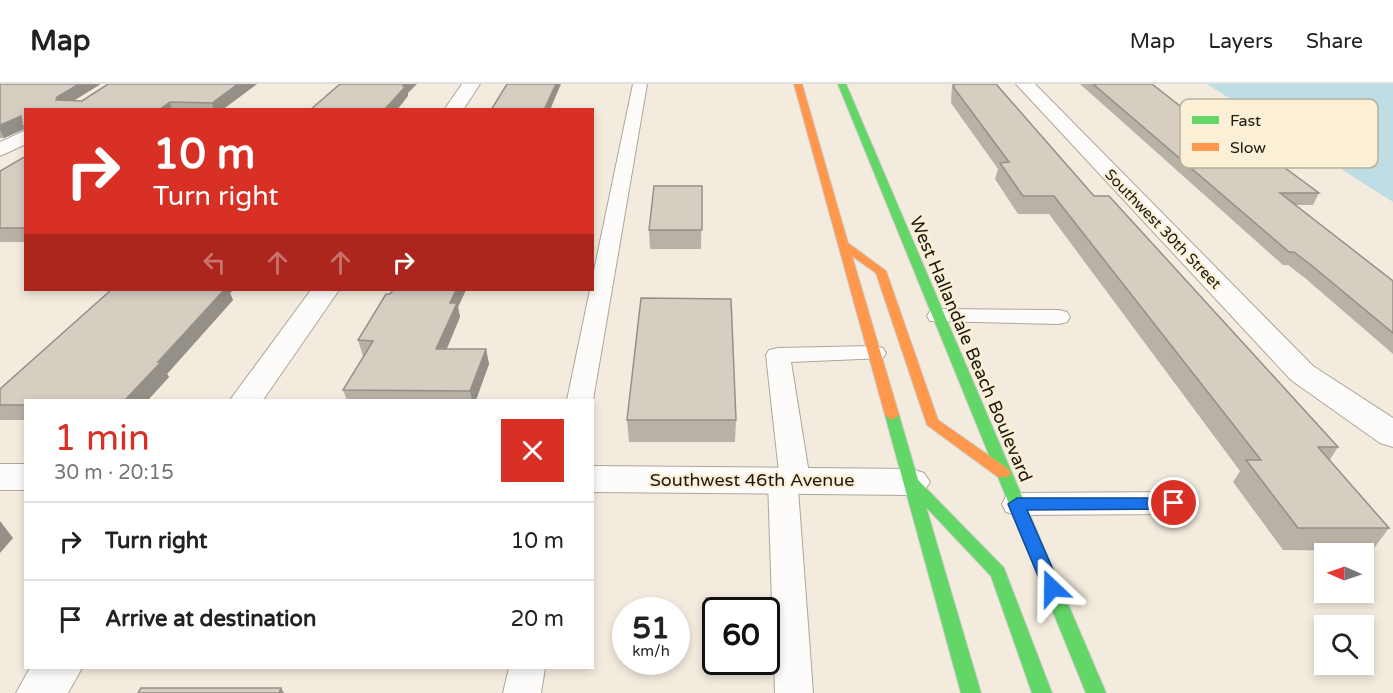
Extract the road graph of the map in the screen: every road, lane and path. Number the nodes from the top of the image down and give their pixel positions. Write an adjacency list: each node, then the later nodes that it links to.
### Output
1 (471, 84): 6 (street)
2 (640, 84): 15 (lane)
3 (798, 84): 9 (main road)
4 (842, 84): 11 (main road, West Hallandale Beach Boulevard)
5 (1025, 84): 16 (street, Southwest 30th Street)
6 (454, 108)
7 (24, 137): 8 (street)
8 (0, 150)
9 (844, 245): 13 (main road); 17 (main road)
10 (324, 291): 14 (street)
11 (938, 316): 12 (lane); 17 (main road, West Hallandale Beach Boulevard)
12 (1059, 317)
13 (874, 352): 21 (lane); 22 (main road)
14 (247, 399)
15 (580, 399)
16 (1393, 435)
17 (1003, 472): 24 (main road, West Hallandale Beach Boulevard)
18 (0, 477): 19 (street)
19 (24, 477)
20 (594, 479): 21 (street, Southwest 46th Avenue)
21 (789, 481): 22 (street, Southwest 46th Avenue); 29 (lane)
22 (911, 482): 30 (main road); 31 (main road)
23 (1174, 503): 24 (lane)
24 (1017, 504): 32 (main road, West Hallandale Beach Boulevard)
25 (57, 669): 27 (street)
26 (527, 669): 28 (lane)
27 (40, 693)
28 (522, 693)
29 (794, 693)
30 (971, 693)
31 (1042, 693)
32 (1096, 693)

